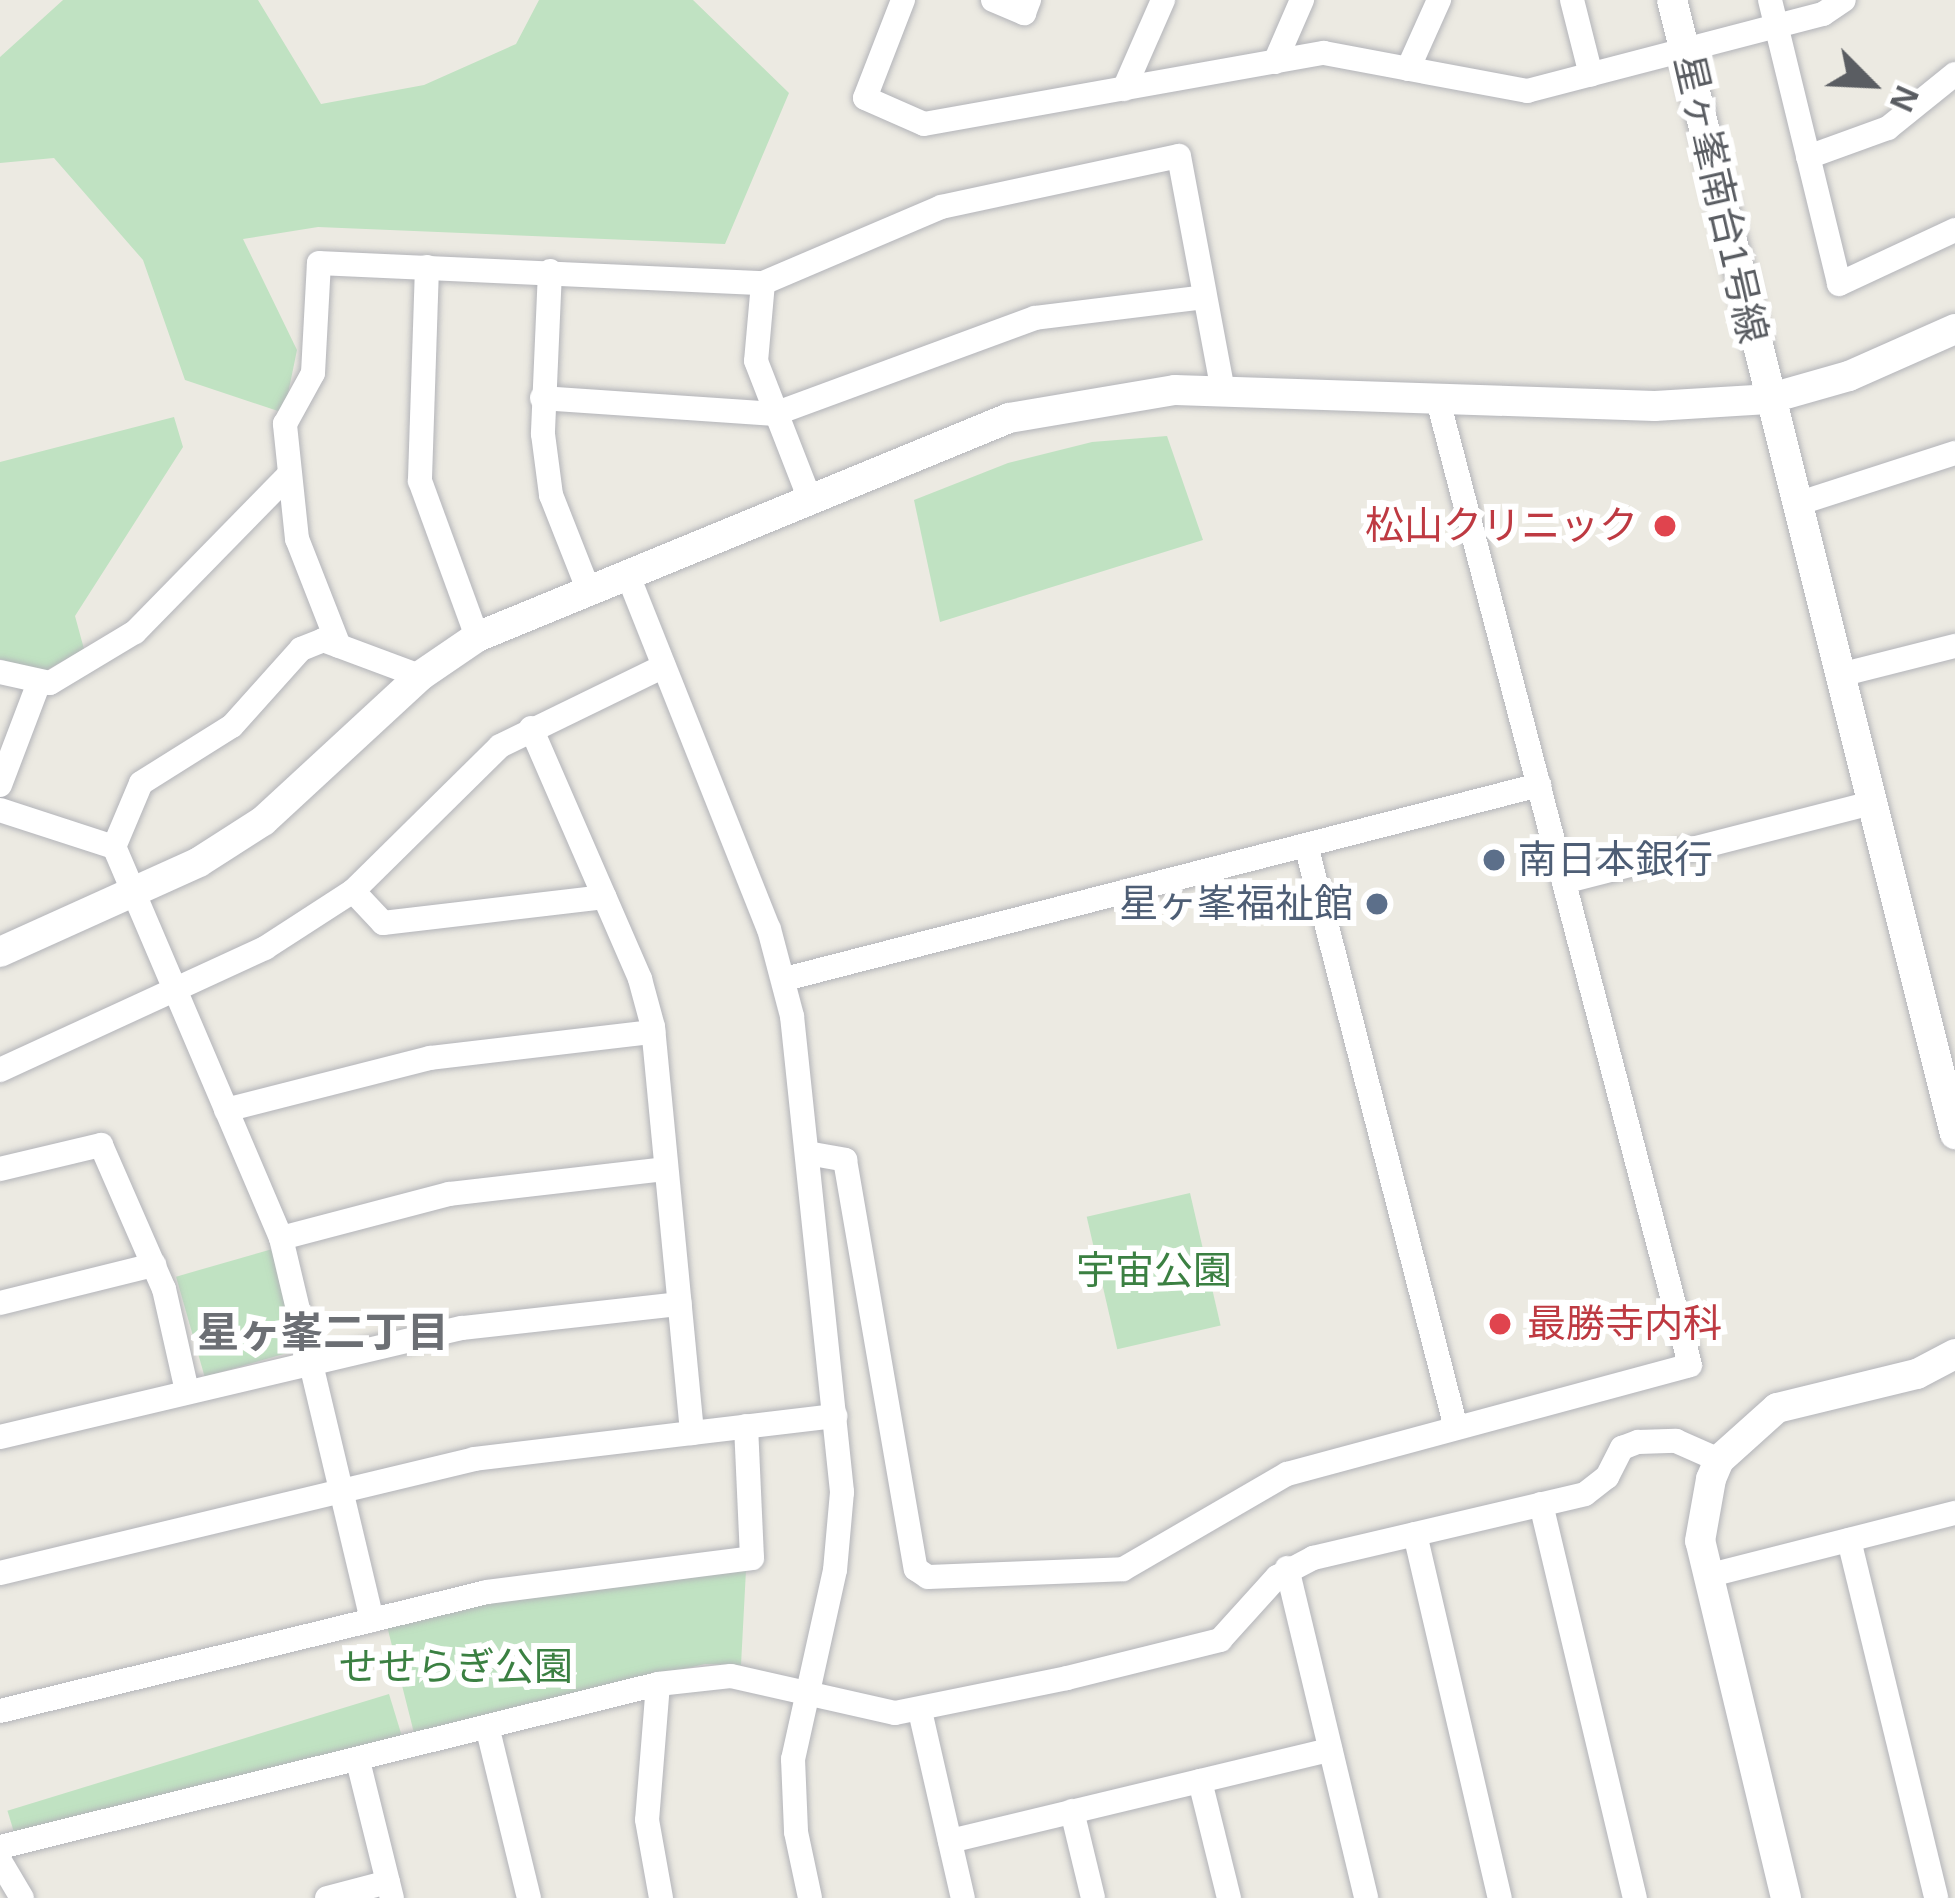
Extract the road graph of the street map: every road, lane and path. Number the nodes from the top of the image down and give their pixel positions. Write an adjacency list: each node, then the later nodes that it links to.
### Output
1 (903, 0): 17 (street)
2 (993, 0): 3 (street)
3 (1029, 0)
4 (1163, 0): 17 (street)
5 (1302, 0): 13 (street)
6 (1438, 0): 14 (street)
7 (1572, 0): 16 (street)
8 (1672, 0): 12 (street, 星ヶ峯南台1号線)
9 (1770, 0): 11 (street)
10 (1844, 0): 11 (street)
11 (1777, 26): 12 (street); 18 (street)
12 (1685, 51): 16 (street); 27 (street, 星ヶ峯南台1号線)
13 (1275, 62): 14 (street); 17 (street)
14 (1408, 69): 16 (street)
15 (1955, 74): 18 (street)
16 (1591, 75)
17 (1124, 89)
18 (1808, 157): 19 (street)
19 (1955, 230)
20 (427, 267): 21 (street); 31 (street); 36 (street)
21 (550, 271): 22 (street); 26 (street)
22 (763, 283): 23 (street); 29 (street)
23 (1205, 297): 25 (street); 29 (street)
24 (1955, 329): 27 (street)
25 (1223, 390): 28 (street); 32 (street)
26 (542, 398): 29 (street); 35 (street)
27 (1768, 398): 28 (street); 33 (street, 星ヶ峯南台1号線)
28 (1438, 400): 46 (street)
29 (774, 413): 32 (street)
30 (1955, 453): 33 (street)
31 (288, 476): 37 (street); 43 (street)
32 (809, 497): 34 (street)
33 (1797, 504): 41 (street, 星ヶ峯南台1号線)
34 (627, 573): 35 (street); 39 (street)
35 (588, 589): 36 (street)
36 (477, 637): 42 (street)
37 (339, 646): 42 (street); 50 (street)
38 (1955, 646): 41 (street)
39 (664, 666): 44 (street); 56 (street)
40 (0, 672): 43 (street)
41 (1840, 675): 47 (street, 星ヶ峯南台1号線)
42 (420, 676): 53 (street)
43 (38, 686): 45 (street)
44 (531, 728): 52 (street); 54 (street)
45 (0, 785)
46 (1539, 785): 49 (street); 51 (street)
47 (1872, 803): 51 (street); 61 (street, 星ヶ峯南台1号線)
48 (0, 811): 50 (street)
49 (1306, 845): 56 (street); 74 (street)
50 (114, 847): 53 (street)
51 (1564, 882): 74 (street)
52 (352, 891): 54 (street); 57 (street)
53 (132, 893): 55 (street); 57 (street)
54 (604, 897): 58 (street)
55 (0, 952)
56 (785, 979): 62 (street)
57 (175, 993): 59 (street); 60 (street)
58 (653, 1032): 60 (street); 64 (street)
59 (0, 1070)
60 (226, 1110): 65 (street)
61 (1955, 1134)
62 (807, 1153): 72 (street); 74 (street)
63 (0, 1169): 66 (street)
64 (666, 1169): 65 (street); 68 (street)
65 (281, 1238): 70 (street)
66 (154, 1265): 67 (street); 71 (street)
67 (0, 1303)
68 (680, 1304): 70 (street); 75 (street)
69 (1955, 1354): 77 (street)
70 (315, 1364): 71 (street); 78 (street)
71 (187, 1390): 76 (street)
72 (836, 1416): 73 (street); 88 (street)
73 (746, 1426): 75 (street); 86 (street)
74 (1456, 1428)
75 (692, 1433): 78 (street)
76 (0, 1437)
77 (1719, 1460): 79 (street); 85 (street)
78 (342, 1491): 84 (street); 86 (street)
79 (1541, 1504): 81 (street); 110 (street)
80 (1955, 1514): 82 (street)
81 (1414, 1534): 83 (street); 109 (street)
82 (1849, 1540): 85 (street); 112 (street)
83 (1287, 1568): 89 (street); 92 (street)
84 (0, 1574)
85 (1707, 1576): 111 (street)
86 (372, 1620): 90 (street)
87 (658, 1684): 88 (street); 91 (street); 103 (street)
88 (806, 1692): 89 (street); 104 (street)
89 (920, 1711): 96 (street)
90 (0, 1712)
91 (488, 1730): 93 (street); 102 (street)
92 (1330, 1750): 94 (street); 108 (street)
93 (358, 1761): 97 (street); 99 (street)
94 (1200, 1781): 95 (street); 107 (street)
95 (1072, 1811): 96 (street); 106 (street)
96 (950, 1841): 105 (street)
97 (0, 1847)
98 (0, 1861): 100 (street)
99 (390, 1890): 101 (street)
100 (22, 1898)
101 (327, 1898)
102 (529, 1898)
103 (661, 1898)
104 (810, 1898)
105 (963, 1898)
106 (1093, 1898)
107 (1229, 1898)
108 (1366, 1898)
109 (1500, 1898)
110 (1635, 1898)
111 (1786, 1898)
112 (1936, 1898)

